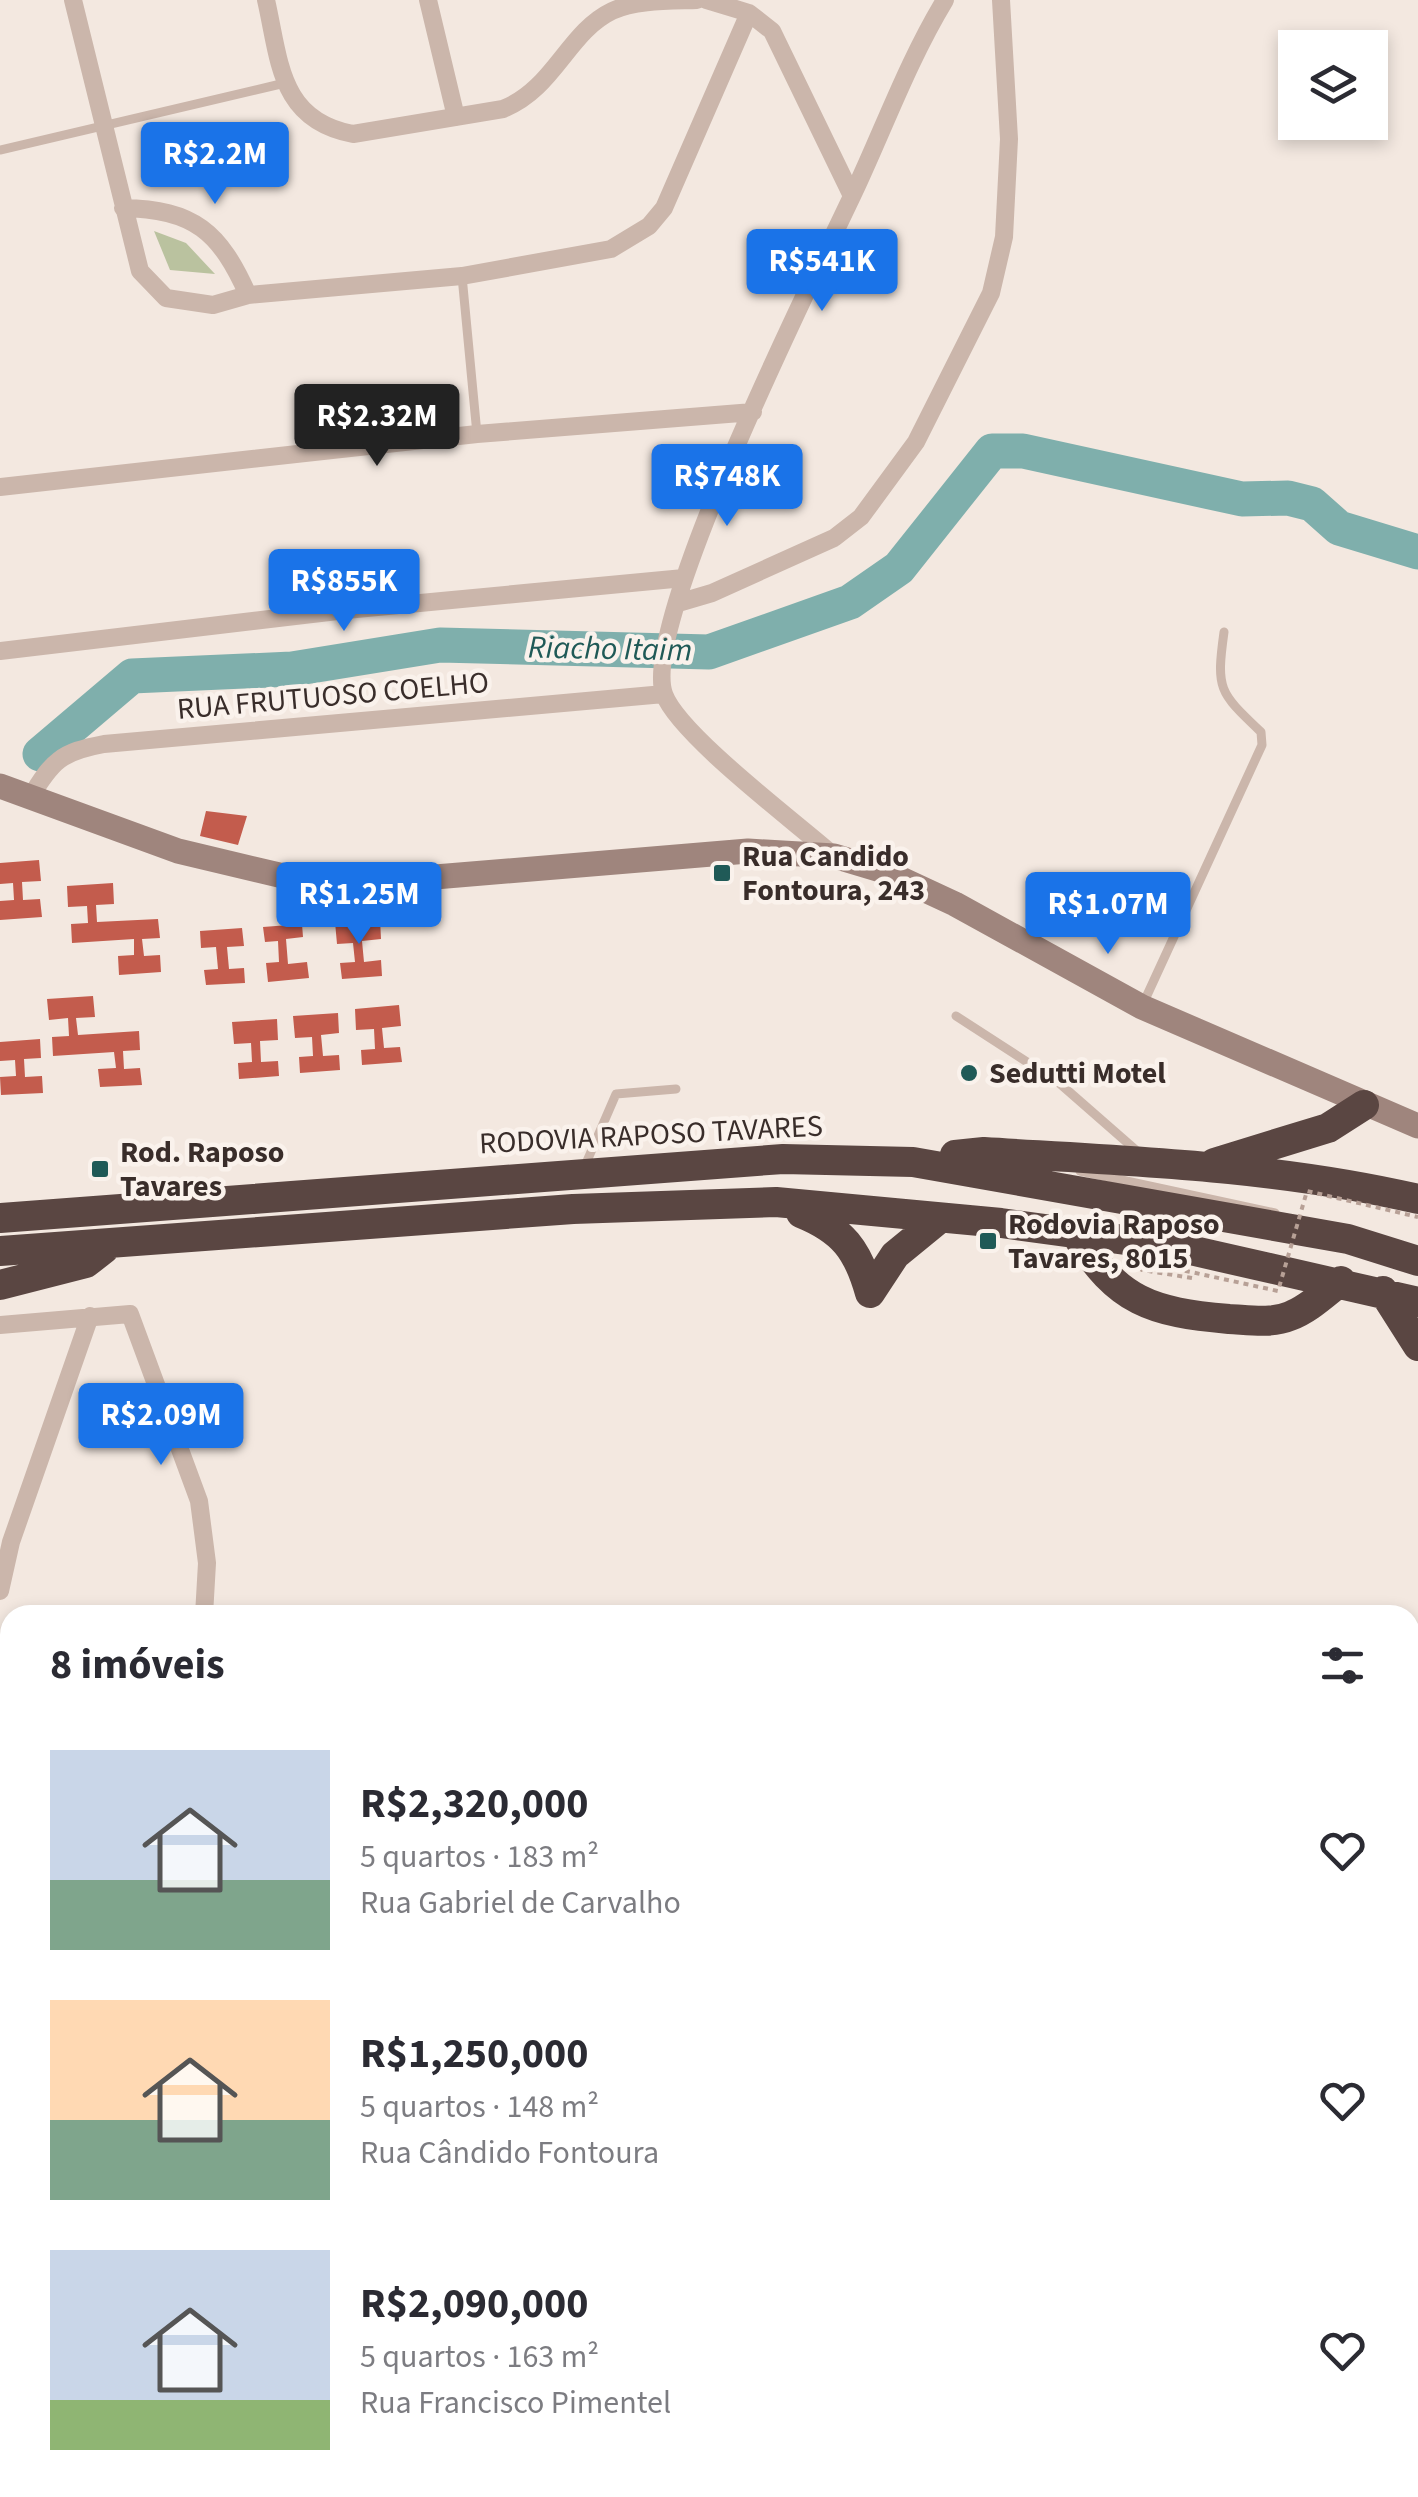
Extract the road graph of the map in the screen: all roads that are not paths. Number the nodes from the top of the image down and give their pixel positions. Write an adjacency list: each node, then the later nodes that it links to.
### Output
1 (73, 0): 12 (street)
2 (266, 0): 10 (street)
3 (428, 0): 11 (street)
4 (674, 0): 5 (street); 11 (street)
5 (697, 0)
6 (706, 0): 9 (street)
7 (945, 0): 14 (street)
8 (1001, 0): 22 (street)
9 (749, 13): 14 (street); 16 (street)
10 (285, 83): 11 (street); 12 (lane)
11 (456, 117)
12 (104, 126): 13 (lane); 15 (street)
13 (0, 150)
14 (852, 196): 18 (street)
15 (123, 208): 17 (street); 17 (street)
16 (462, 276): 17 (street); 19 (lane)
17 (248, 296)
18 (753, 412): 19 (street); 21 (street)
19 (477, 434): 20 (street)
20 (0, 487)
21 (684, 578): 22 (street); 24 (street)
22 (678, 603): 25 (street)
23 (1224, 632): 29 (lane)
24 (0, 650)
25 (664, 694): 27 (street, RUA FRUTUOSO COELHO); 28 (street)
26 (0, 786): 27 (main road)
27 (30, 798): 28 (main road)
28 (834, 856): 29 (main road)
29 (1142, 1007): 32 (main road)
30 (956, 1016): 36 (lane)
31 (676, 1089): 38 (lane)
32 (1364, 1105): 33 (main road); 37 (highway)
33 (1418, 1126)
34 (984, 1152): 35 (highway); 36 (highway); 44 (lane)
35 (913, 1162): 38 (highway, RODOVIA RAPOSO TAVARES); 44 (highway, RODOVIA RAPOSO TAVARES)
36 (1150, 1162): 37 (highway)
37 (1204, 1166): 39 (highway)
38 (582, 1171): 41 (highway, RODOVIA RAPOSO TAVARES)
39 (1418, 1199)
40 (776, 1202): 42 (highway); 42 (highway); 45 (highway)
41 (0, 1218)
42 (939, 1219): 43 (highway)
43 (1076, 1234): 48 (highway); 48 (highway)
44 (1348, 1240): 47 (highway, RODOVIA RAPOSO TAVARES)
45 (110, 1244): 46 (highway); 49 (highway)
46 (0, 1251)
47 (1418, 1261)
48 (1342, 1281): 50 (highway)
49 (0, 1285)
50 (1383, 1291): 51 (highway); 54 (highway)
51 (1418, 1302)
52 (90, 1316): 53 (street); 55 (street); 56 (street)
53 (0, 1324)
54 (1418, 1346)
55 (0, 1591)
56 (205, 1605)

